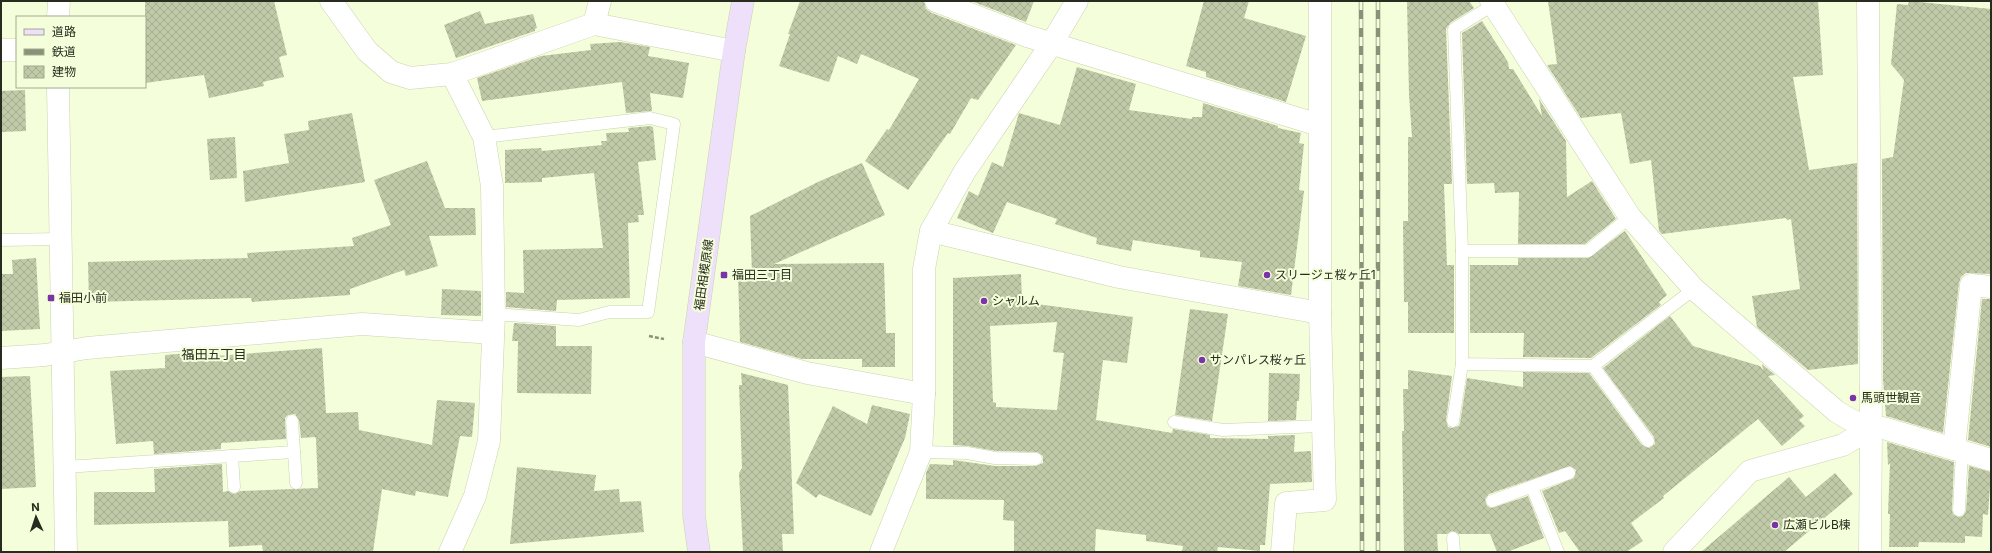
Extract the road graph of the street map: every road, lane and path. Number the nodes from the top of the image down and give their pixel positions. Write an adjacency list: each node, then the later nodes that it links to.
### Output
1 (59, 1): 10 (street)
2 (331, 1): 16 (street)
3 (600, 1): 11 (street)
4 (744, 1): 15 (street, 福田相模原線)
5 (936, 1): 12 (street)
6 (1077, 1): 12 (street)
7 (1320, 1): 18 (street)
8 (1868, 1): 39 (street)
9 (1492, 3): 20 (street); 24 (lane)
10 (58, 16)
11 (594, 24): 15 (street); 16 (street)
12 (1052, 43): 18 (street); 21 (street)
13 (1, 50): 14 (street)
14 (16, 50)
15 (734, 51): 29 (street, 福田相模原線)
16 (452, 74): 19 (street)
17 (58, 88): 22 (street)
18 (1319, 125): 27 (street)
19 (484, 137): 28 (street); 28 (lane)
20 (1630, 217): 24 (lane); 26 (street)
21 (931, 231): 27 (street); 34 (street)
22 (60, 238): 23 (lane); 30 (street)
23 (1, 240)
24 (1462, 251): 32 (lane)
25 (1991, 287): 41 (street)
26 (1694, 289): 33 (lane); 39 (street)
27 (1320, 313): 38 (street)
28 (493, 324): 30 (street); 56 (street)
29 (694, 342): 34 (street); 57 (street, 福田相模原線)
30 (62, 352): 31 (street); 47 (street)
31 (1, 358)
32 (1462, 364): 33 (lane); 36 (lane)
33 (1593, 366): 40 (lane)
34 (924, 394): 43 (street)
35 (292, 421): 42 (lane)
36 (1453, 421)
37 (1174, 422): 38 (lane)
38 (1322, 426): 59 (street)
39 (1871, 428): 41 (street); 62 (street); 63 (street)
40 (1648, 441)
41 (1958, 450): 46 (street); 53 (lane)
42 (294, 452): 44 (lane); 49 (lane)
43 (921, 452): 45 (lane); 58 (street)
44 (232, 456): 47 (lane); 50 (lane)
45 (1036, 459)
46 (1991, 460)
47 (65, 467): 55 (street)
48 (1569, 473): 51 (lane)
49 (296, 483)
50 (234, 487)
51 (1532, 487): 52 (lane); 61 (lane)
52 (1492, 501)
53 (1959, 510)
54 (1453, 538): 60 (lane)
55 (66, 552)
56 (450, 552)
57 (699, 552)
58 (881, 552)
59 (1282, 552)
60 (1454, 552)
61 (1558, 552)
62 (1674, 552)
63 (1870, 552)

